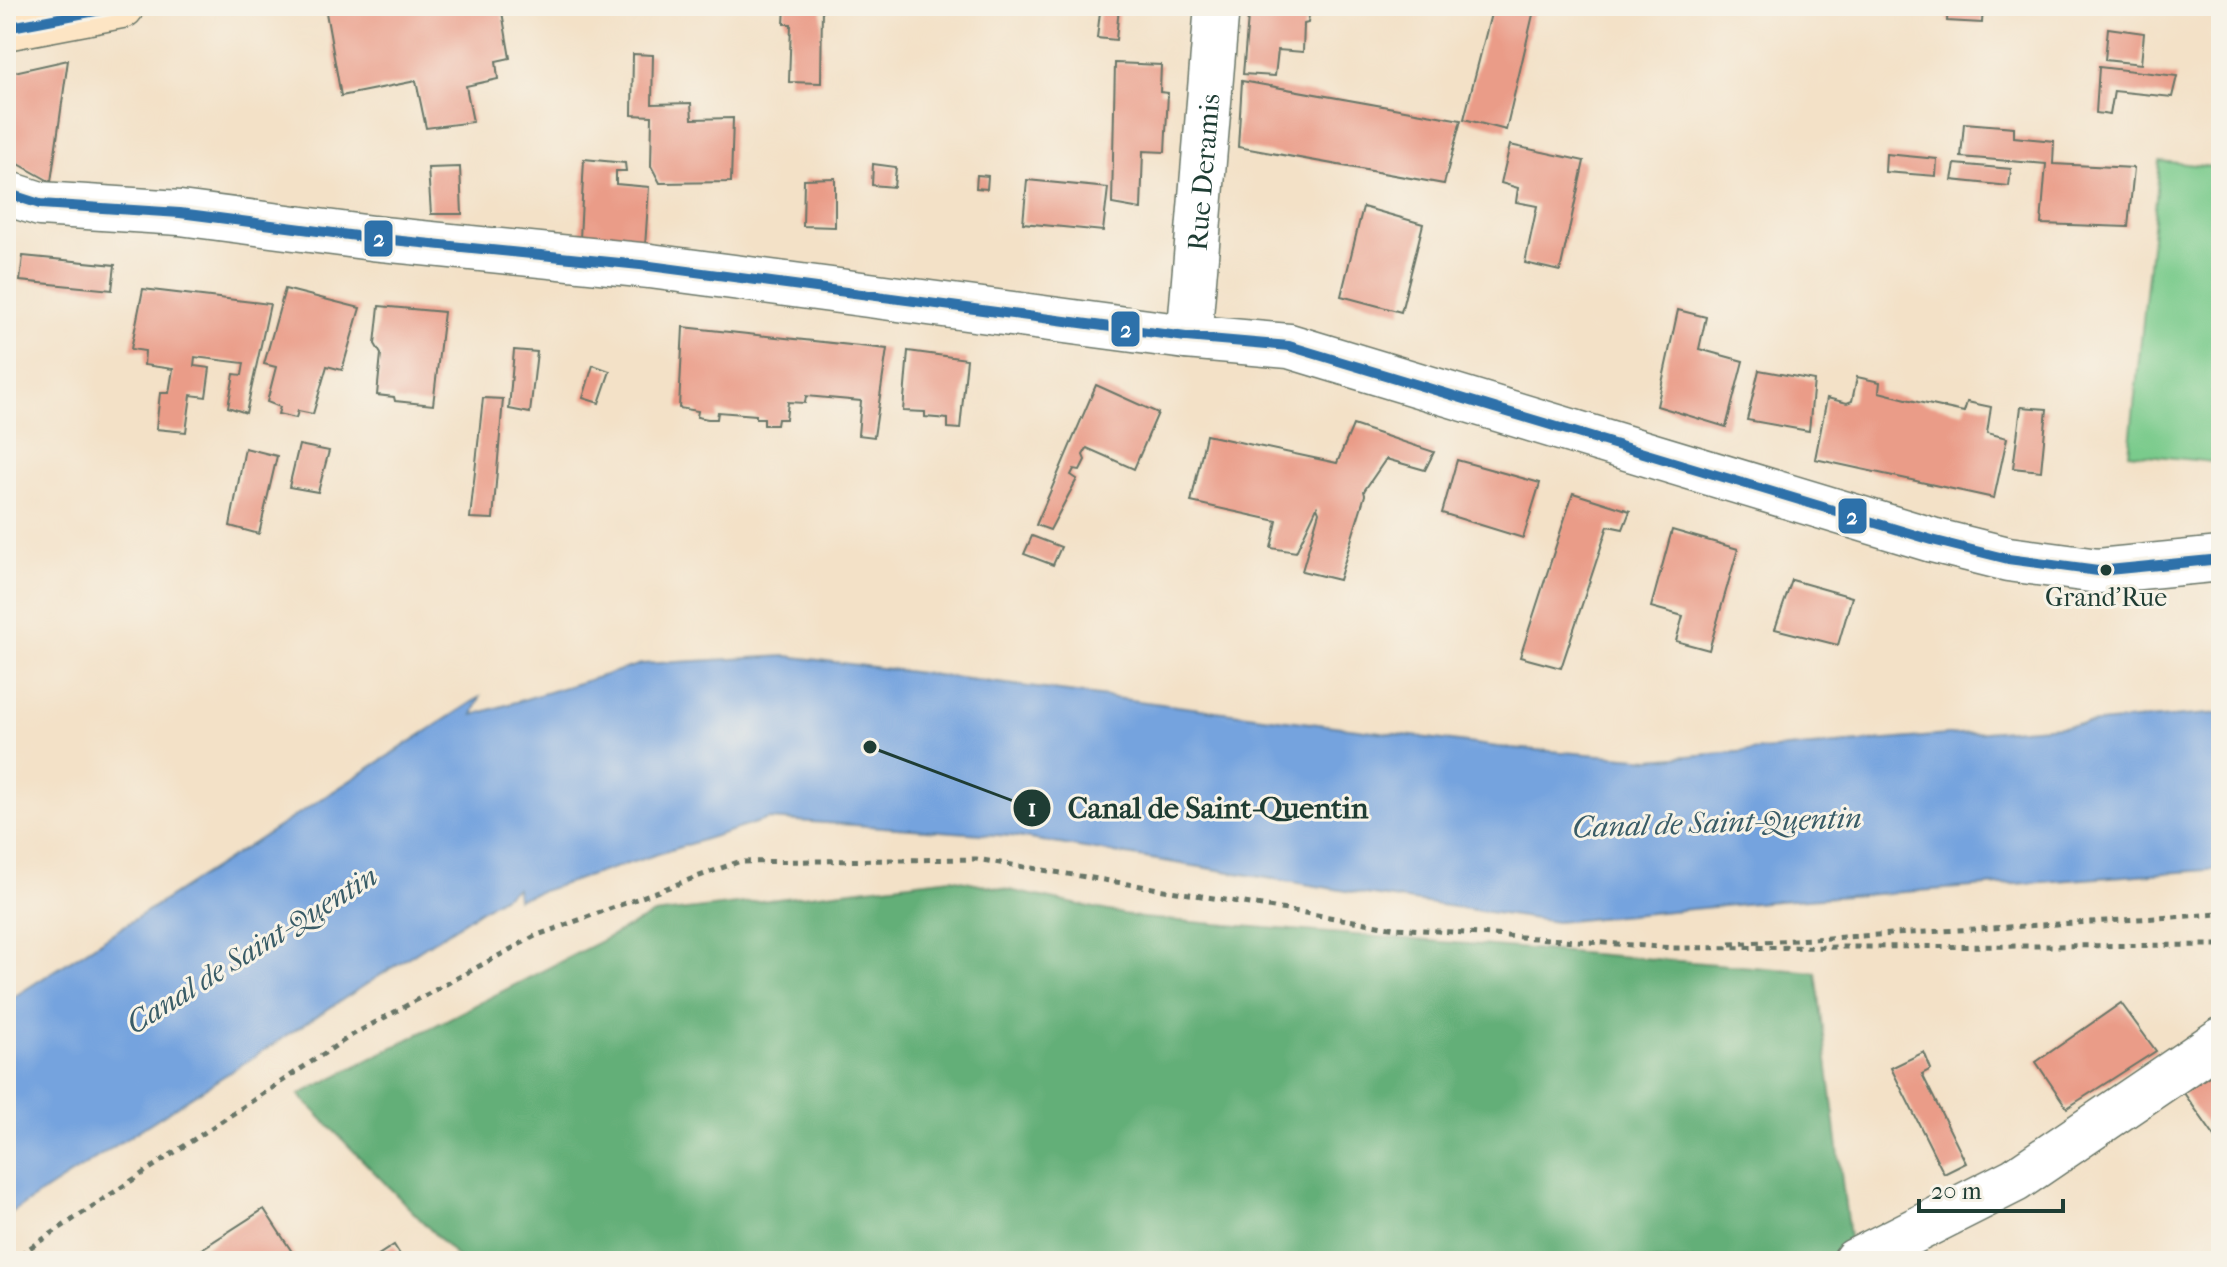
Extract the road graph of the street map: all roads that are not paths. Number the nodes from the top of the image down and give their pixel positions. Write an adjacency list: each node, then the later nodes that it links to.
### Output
1 (122, 6): 3 (street)
2 (1217, 6): 5 (street, Rue Deramis)
3 (6, 28)
4 (6, 193): 5 (street)
5 (1186, 337): 6 (street)
6 (2221, 559)
7 (2221, 1040): 8 (street)
8 (1855, 1261)

